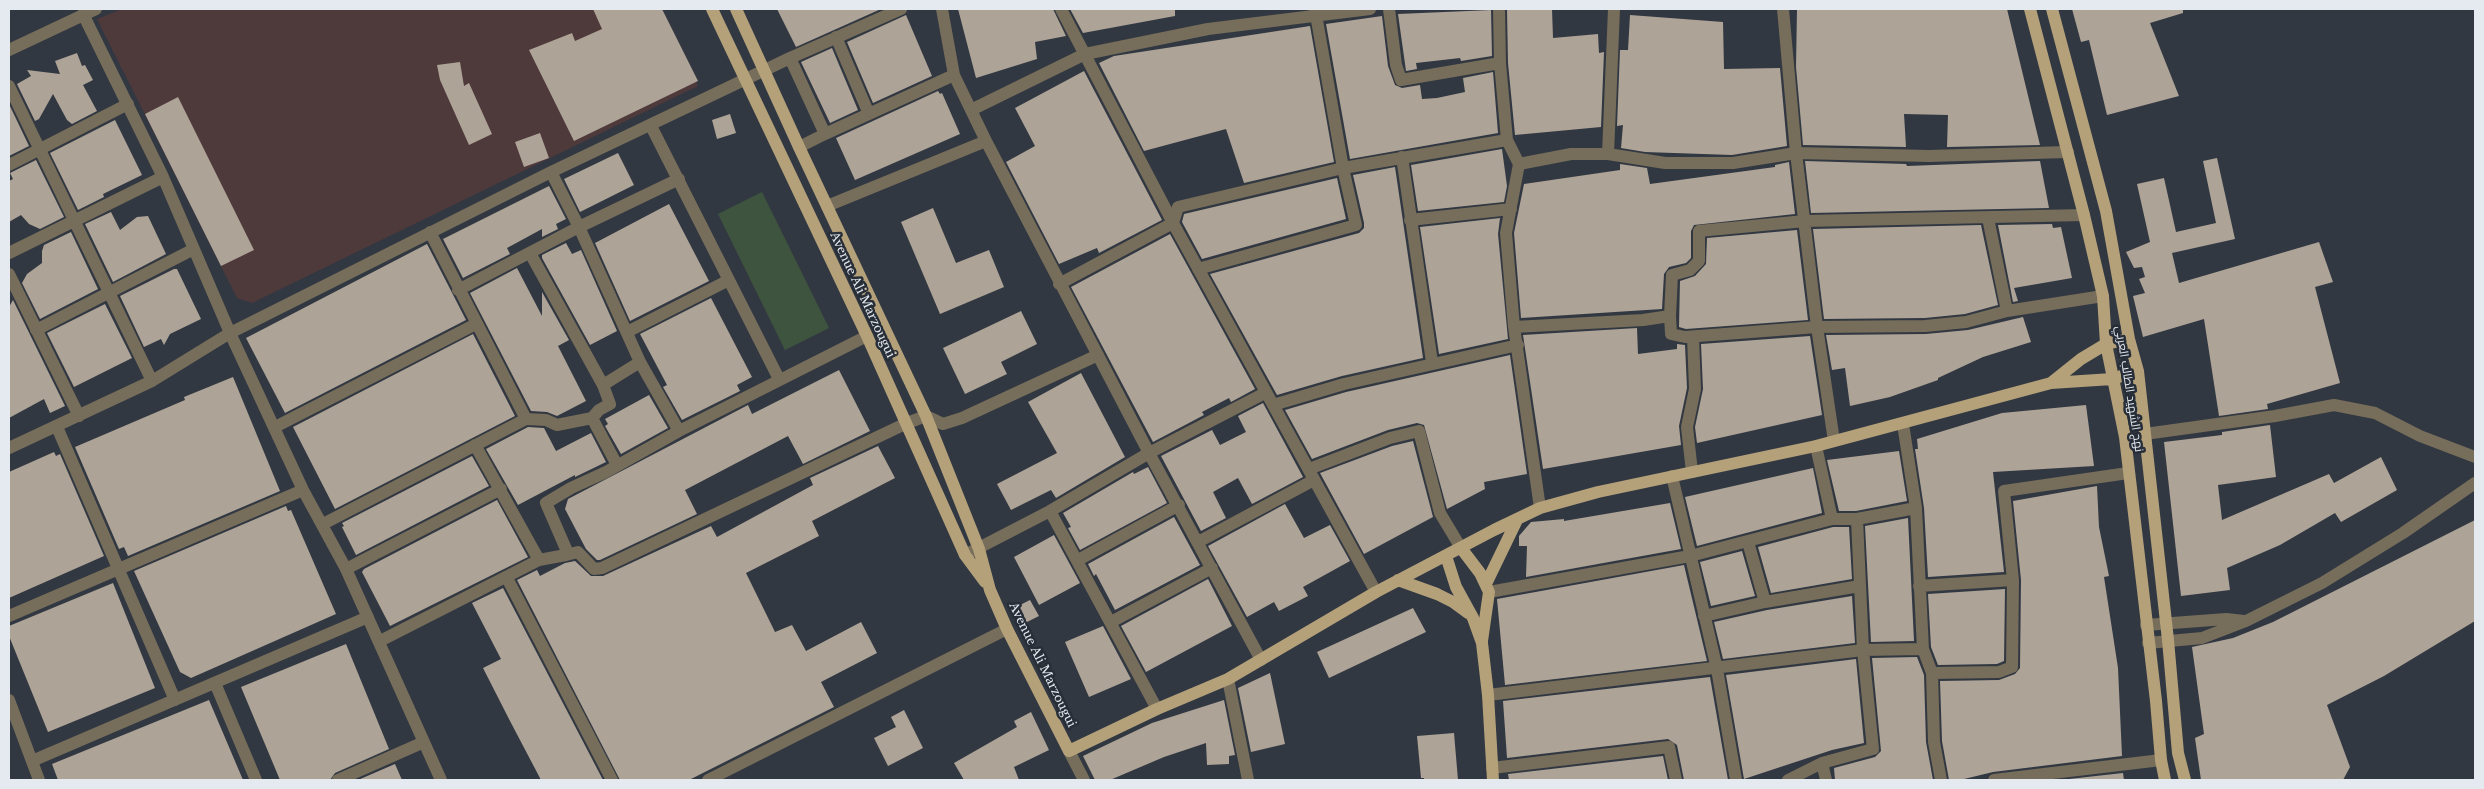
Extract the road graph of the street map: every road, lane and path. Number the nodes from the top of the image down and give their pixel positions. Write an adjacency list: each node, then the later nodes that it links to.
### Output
1 (96, 9): 15 (street)
2 (712, 9): 23 (main road, Avenue Ali Marzougui)
3 (736, 9): 21 (main road, Avenue Ali Marzougui)
4 (901, 9): 16 (street)
5 (942, 9): 22 (street)
6 (1061, 9): 18 (street)
7 (1370, 9): 14 (street)
8 (1389, 9): 20 (street)
9 (1498, 9): 20 (street)
10 (1614, 9): 36 (street)
11 (1782, 9): 34 (street)
12 (2030, 9): 35 (main road, نهج الشهيد الطالب العربي)
13 (2052, 9): 74 (main road, نهج الشهيد الطالب العربي)
14 (1315, 12): 18 (street); 40 (street)
15 (83, 14): 17 (street); 25 (street)
16 (836, 37): 19 (street); 27 (street)
17 (9, 50)
18 (1085, 54): 26 (street); 51 (street)
19 (790, 58): 21 (street); 29 (street)
20 (1500, 63): 30 (street)
21 (764, 71): 23 (street); 32 (main road, Avenue Ali Marzougui)
22 (954, 75): 26 (street); 27 (street)
23 (745, 81): 28 (street); 72 (main road, Avenue Ali Marzougui)
24 (9, 86): 33 (street)
25 (128, 104): 33 (street); 42 (street)
26 (971, 110): 31 (street)
27 (869, 114): 29 (street)
28 (651, 126): 41 (street); 43 (street)
29 (825, 134): 32 (street)
30 (1507, 140): 37 (street); 38 (street)
31 (986, 141): 44 (street); 60 (street)
32 (798, 147): 44 (main road, Avenue Ali Marzougui)
33 (39, 149): 39 (street); 48 (street)
34 (1796, 152): 35 (street); 36 (street); 50 (street)
35 (2068, 152): 46 (main road, نهج الشهيد الطالب العربي)
36 (1608, 154): 38 (street)
37 (1402, 157): 40 (street); 49 (street)
38 (1519, 164): 45 (street)
39 (9, 165)
40 (1343, 168): 51 (street); 57 (street)
41 (550, 172): 52 (street); 53 (street)
42 (163, 177): 48 (street); 54 (street)
43 (679, 179): 52 (street); 59 (street)
44 (827, 206): 89 (main road, Avenue Ali Marzougui)
45 (1511, 209): 49 (street); 67 (street)
46 (2084, 215): 47 (street); 63 (main road, نهج الشهيد الطالب العربي)
47 (1988, 218): 50 (street); 64 (street)
48 (74, 220): 55 (street); 62 (street)
49 (1410, 220): 79 (street)
50 (1805, 221): 65 (street); 68 (street)
51 (1174, 223): 57 (street); 60 (street)
52 (579, 227): 56 (street); 70 (street)
53 (430, 232): 61 (street); 71 (street)
54 (194, 249): 62 (street); 71 (street)
55 (9, 253)
56 (530, 253): 61 (street); 85 (street)
57 (1198, 269): 86 (street)
58 (9, 274): 69 (street)
59 (729, 280): 70 (street); 81 (street)
60 (1059, 284): 77 (street)
61 (458, 290): 66 (street)
62 (108, 293): 69 (street); 83 (street)
63 (2103, 296): 64 (street); 75 (main road, نهج الشهيد الطالب العربي)
64 (2007, 311): 68 (street)
65 (1670, 316): 67 (street); 73 (street)
66 (476, 324): 91 (street); 94 (street)
67 (1514, 327): 76 (street)
68 (1816, 327): 73 (street); 98 (street)
69 (36, 330): 88 (street)
70 (628, 332): 78 (street)
71 (230, 333): 83 (street); 94 (street)
72 (867, 336): 81 (street); 92 (main road, Avenue Ali Marzougui)
73 (1693, 337): 105 (street)
74 (2129, 339): 75 (main road); 80 (main road, نهج الشهيد الطالب العربي)
75 (2106, 344): 82 (main road, نهج الشهيد الطالب العربي); 84 (main road)
76 (1518, 345): 79 (street); 113 (street)
77 (1098, 355): 89 (street); 102 (street)
78 (640, 362): 85 (street); 96 (street)
79 (1432, 362): 87 (street)
80 (2138, 371): 82 (main road); 97 (main road, نهج الشهيد الطالب العربي)
81 (779, 379): 96 (street)
82 (2112, 379): 84 (main road); 106 (main road, نهج الشهيد الطالب العربي)
83 (152, 381): 88 (street)
84 (2051, 383): 93 (main road)
85 (603, 385): 90 (street)
86 (1265, 393): 87 (street); 102 (street)
87 (1273, 405): 107 (street)
88 (79, 416): 95 (street)
89 (926, 416): 92 (street); 124 (main road, Avenue Ali Marzougui)
90 (592, 418): 91 (street); 104 (street)
91 (526, 419): 99 (street)
92 (907, 423): 125 (street); 126 (main road, Avenue Ali Marzougui)
93 (1903, 424): 98 (main road); 114 (street)
94 (275, 426): 111 (street)
95 (57, 427): 101 (street); 132 (street)
96 (678, 431): 104 (street)
97 (2145, 434): 103 (street); 149 (main road, نهج الشهيد الطالب العربي)
98 (1834, 441): 100 (main road)
99 (475, 445): 110 (street); 119 (street)
100 (1816, 446): 105 (main road); 116 (street)
101 (9, 448)
102 (1149, 453): 112 (street); 115 (street)
103 (2475, 457)
104 (616, 465): 125 (street)
105 (1692, 472): 108 (main road)
106 (2128, 473): 136 (street); 150 (main road, نهج الشهيد الطالب العربي)
107 (1311, 474): 120 (street); 121 (street); 141 (street)
108 (1672, 476): 113 (main road); 128 (street)
109 (2475, 482): 147 (street)
110 (500, 489): 129 (street); 133 (street)
111 (303, 490): 119 (street); 132 (street)
112 (1179, 505): 121 (street); 130 (street)
113 (1540, 508): 118 (main road)
114 (1916, 508): 117 (street); 138 (street)
115 (1050, 512): 124 (street); 130 (street)
116 (1832, 519): 117 (street); 122 (street)
117 (1857, 519): 137 (street)
118 (1517, 520): 123 (main road); 139 (main road)
119 (322, 524): 133 (street)
120 (1453, 536): 123 (street); 127 (street)
121 (1198, 542): 131 (street)
122 (1748, 542): 128 (street); 142 (street)
123 (1461, 548): 127 (main road); 139 (main road)
124 (979, 550): 126 (street); 140 (main road, Avenue Ali Marzougui)
125 (566, 555): 129 (street)
126 (965, 556): 140 (main road, Avenue Ali Marzougui)
127 (1446, 556): 135 (main road); 146 (main road)
128 (1690, 556): 139 (street); 144 (street)
129 (539, 560): 134 (street)
130 (1078, 560): 148 (street)
131 (1212, 568): 148 (street); 158 (street)
132 (118, 569): 143 (street); 165 (street)
133 (346, 569): 145 (street)
134 (507, 578): 153 (street); 179 (street)
135 (1398, 580): 141 (main road); 146 (main road)
136 (2013, 580): 138 (street); 160 (street)
137 (1860, 586): 142 (street); 157 (street)
138 (1919, 586): 156 (street)
139 (1487, 588): 154 (main road)
140 (990, 590): 151 (main road, Avenue Ali Marzougui)
141 (1376, 592): 158 (main road)
142 (1765, 602): 144 (street)
143 (9, 616)
144 (1704, 616): 159 (street)
145 (368, 617): 153 (street); 162 (street)
146 (1473, 618): 154 (main road)
147 (2246, 621): 149 (street); 152 (street)
148 (1111, 622): 166 (street)
149 (2166, 622): 150 (street); 152 (main road, نهج الشهيد الطالب العربي)
150 (2146, 624): 155 (main road, نهج الشهيد الطالب العربي)
151 (1007, 629): 168 (main road, Avenue Ali Marzougui); 172 (street)
152 (2168, 640): 155 (street); 191 (main road, نهج الشهيد الطالب العربي)
153 (380, 641): 167 (street)
154 (1482, 643): 163 (main road)
155 (2148, 643): 169 (main road, نهج الشهيد الطالب العربي)
156 (1923, 649): 157 (street); 160 (street)
157 (1863, 650): 159 (street); 171 (street)
158 (1261, 660): 161 (main road)
159 (1717, 669): 163 (street); 185 (street)
160 (1932, 673): 188 (street)
161 (1228, 679): 166 (main road); 183 (street)
162 (215, 683): 165 (street); 176 (street)
163 (1488, 694): 173 (main road)
164 (9, 700): 170 (street)
165 (175, 700): 170 (street)
166 (1157, 709): 168 (main road)
167 (424, 742): 177 (street); 178 (street)
168 (1069, 751): 182 (street)
169 (2161, 760): 174 (street); 190 (main road, نهج الشهيد الطالب العربي)
170 (32, 761): 175 (street)
171 (1822, 763): 186 (street); 187 (street)
172 (733, 768): 180 (street); 181 (street)
173 (1493, 774): 184 (street)
174 (2054, 776): 189 (street)
175 (39, 780)
176 (256, 780)
177 (338, 780)
178 (441, 780)
179 (612, 780)
180 (708, 780)
181 (740, 780)
182 (1084, 780)
183 (1248, 780)
184 (1676, 780)
185 (1736, 780)
186 (1788, 780)
187 (1826, 780)
188 (1941, 780)
189 (1994, 780)
190 (2165, 780)
191 (2185, 780)

